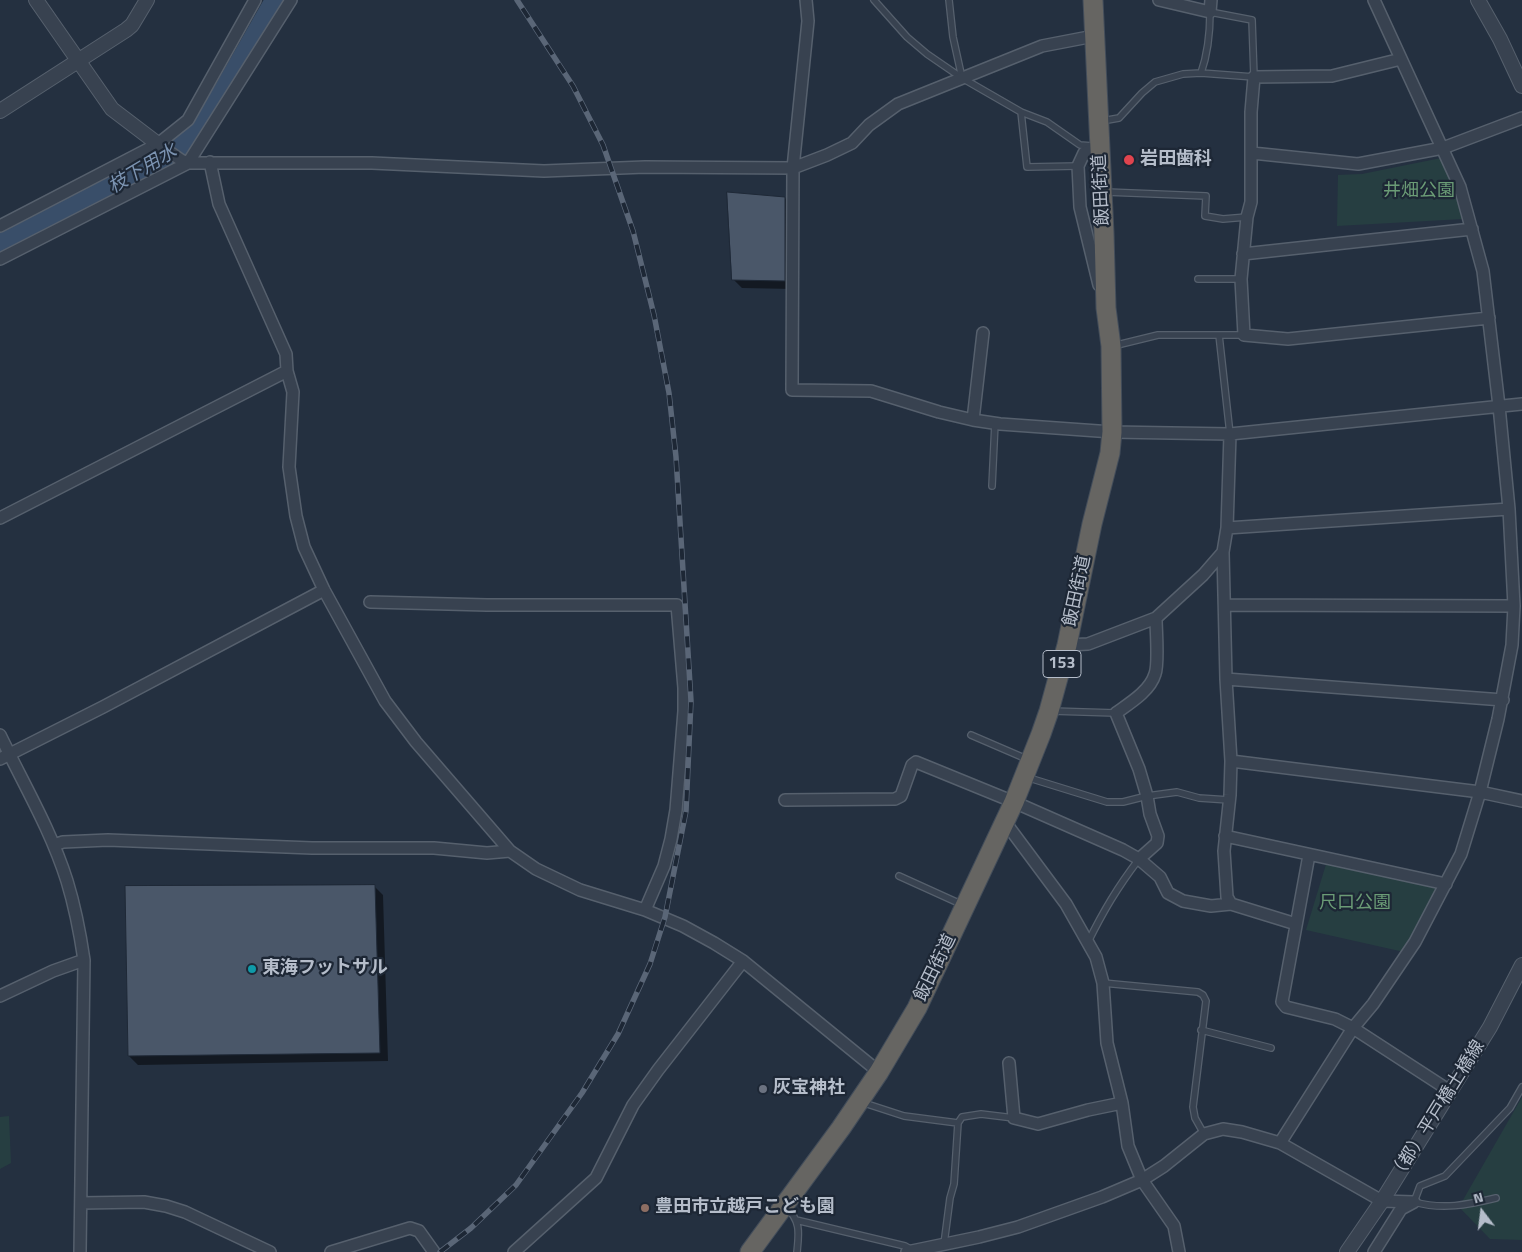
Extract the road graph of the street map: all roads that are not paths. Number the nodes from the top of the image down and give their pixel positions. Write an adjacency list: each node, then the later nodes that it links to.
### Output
1 (36, 0): 15 (street)
2 (147, 0): 15 (street)
3 (256, 0): 24 (street)
4 (291, 0): 28 (street)
5 (806, 0): 31 (street)
6 (874, 0): 18 (lane)
7 (949, 0): 18 (lane)
8 (1093, 0): 13 (highway, 飯田街道 / 153)
9 (1159, 0): 12 (street)
10 (1374, 0): 14 (street)
11 (1478, 0): 19 (street)
12 (1210, 6): 16 (lane); 17 (lane)
13 (1094, 36): 18 (street); 23 (highway, 飯田街道 / 153)
14 (1402, 59): 17 (street); 26 (street)
15 (78, 62): 20 (street); 24 (street)
16 (1201, 73): 17 (lane); 23 (lane)
17 (1254, 77): 27 (street)
18 (962, 78): 21 (lane); 31 (street)
19 (1522, 86)
20 (0, 110)
21 (1021, 112): 25 (lane); 30 (lane)
22 (1522, 118): 26 (street)
23 (1098, 121): 25 (highway, 飯田街道 / 153)
24 (158, 144): 28 (street); 34 (street)
25 (1100, 147): 30 (street); 32 (highway, 飯田街道 / 153)
26 (1443, 148): 27 (street); 35 (street)
27 (1252, 153): 33 (street)
28 (184, 162): 29 (street); 37 (street)
29 (210, 162): 31 (street); 46 (street)
30 (1078, 166): 40 (street)
31 (793, 168): 49 (street)
32 (1101, 192): 33 (lane); 40 (highway, 飯田街道 / 153)
33 (1247, 217): 36 (street)
34 (0, 226)
35 (1472, 229): 36 (street); 41 (street)
36 (1243, 254): 39 (street)
37 (0, 259)
38 (1198, 279): 39 (lane)
39 (1241, 279): 44 (street)
40 (1106, 308): 45 (highway, 飯田街道 / 153)
41 (1489, 318): 44 (street); 48 (street)
42 (984, 333): 49 (street)
43 (1219, 335): 44 (lane); 45 (lane); 52 (lane)
44 (1244, 335)
45 (1110, 346): 51 (highway, 飯田街道 / 153)
46 (287, 371): 55 (street); 58 (street)
47 (1522, 404): 48 (street)
48 (1499, 406): 52 (street); 54 (street)
49 (974, 420): 50 (street)
50 (995, 423): 51 (street); 53 (lane)
51 (1112, 432): 52 (street); 63 (highway, 飯田街道 / 153)
52 (1230, 434): 56 (street)
53 (992, 486)
54 (1509, 509): 56 (street); 61 (street)
55 (0, 518)
56 (1227, 528): 57 (street)
57 (1223, 552): 60 (street); 62 (street)
58 (324, 590): 70 (street); 82 (street)
59 (370, 602): 89 (street)
60 (1225, 605): 61 (street); 64 (street)
61 (1514, 606): 65 (street)
62 (1156, 618): 63 (street); 67 (street)
63 (1066, 645): 66 (highway, 飯田街道 / 153)
64 (1226, 680): 65 (street); 71 (street)
65 (1503, 700): 73 (street)
66 (1049, 711): 67 (lane); 72 (highway, 飯田街道 / 153)
67 (1116, 713): 74 (street)
68 (0, 735): 70 (street)
69 (971, 735): 72 (lane)
70 (5, 757): 81 (street)
71 (1231, 761): 73 (street); 76 (street)
72 (1028, 768): 74 (lane); 78 (highway, 飯田街道 / 153)
73 (1480, 792): 77 (street); 86 (street)
74 (1148, 796): 76 (lane); 84 (street)
75 (785, 800): 78 (street)
76 (1229, 800): 80 (street)
77 (1522, 801)
78 (1014, 802): 79 (highway, 飯田街道 / 153); 84 (street)
79 (1004, 822): 88 (highway, 飯田街道 / 153); 91 (street)
80 (1225, 836): 83 (street); 87 (street)
81 (54, 845): 82 (street); 92 (street)
82 (510, 851): 89 (street)
83 (1309, 855): 86 (street); 90 (street)
84 (1139, 860): 87 (street); 91 (lane)
85 (899, 876): 88 (lane)
86 (1446, 884): 97 (street)
87 (1231, 904): 90 (street)
88 (965, 906): 101 (highway, 飯田街道 / 153)
89 (645, 910): 93 (street)
90 (1296, 924): 97 (street)
91 (1088, 942): 95 (street)
92 (84, 960): 96 (street); 114 (street)
93 (743, 961): 101 (street); 123 (street)
94 (1522, 964): 103 (street, （都）平戸橋土橋線)
95 (1102, 983): 98 (lane); 105 (street)
96 (0, 996)
97 (1353, 1028): 103 (street); 109 (street)
98 (1201, 1030): 99 (lane); 108 (lane)
99 (1272, 1048)
100 (1009, 1063): 106 (street)
101 (878, 1072): 104 (highway, 飯田街道 / 153)
102 (1522, 1087): 113 (lane)
103 (1450, 1091): 112 (street, （都）平戸橋土橋線)
104 (859, 1102): 107 (lane); 115 (highway, 飯田街道 / 153)
105 (1122, 1103): 106 (street); 110 (street)
106 (1014, 1118): 107 (lane)
107 (958, 1123): 117 (lane)
108 (1204, 1134): 109 (street); 110 (street)
109 (1280, 1143): 112 (street)
110 (1142, 1180): 117 (street); 126 (street)
111 (1496, 1198): 113 (lane)
112 (1382, 1201): 113 (street); 127 (street, （都）平戸橋土橋線)
113 (1414, 1202): 128 (street)
114 (81, 1203): 119 (street); 120 (street)
115 (784, 1206): 116 (lane); 124 (highway, 飯田街道 / 153)
116 (796, 1220): 118 (lane); 125 (lane)
117 (945, 1248): 118 (street)
118 (910, 1251)
119 (80, 1252)
120 (270, 1252)
121 (331, 1252): 122 (street)
122 (434, 1252)
123 (514, 1252)
124 (750, 1252)
125 (797, 1252)
126 (1179, 1252)
127 (1347, 1252)
128 (1374, 1252)

